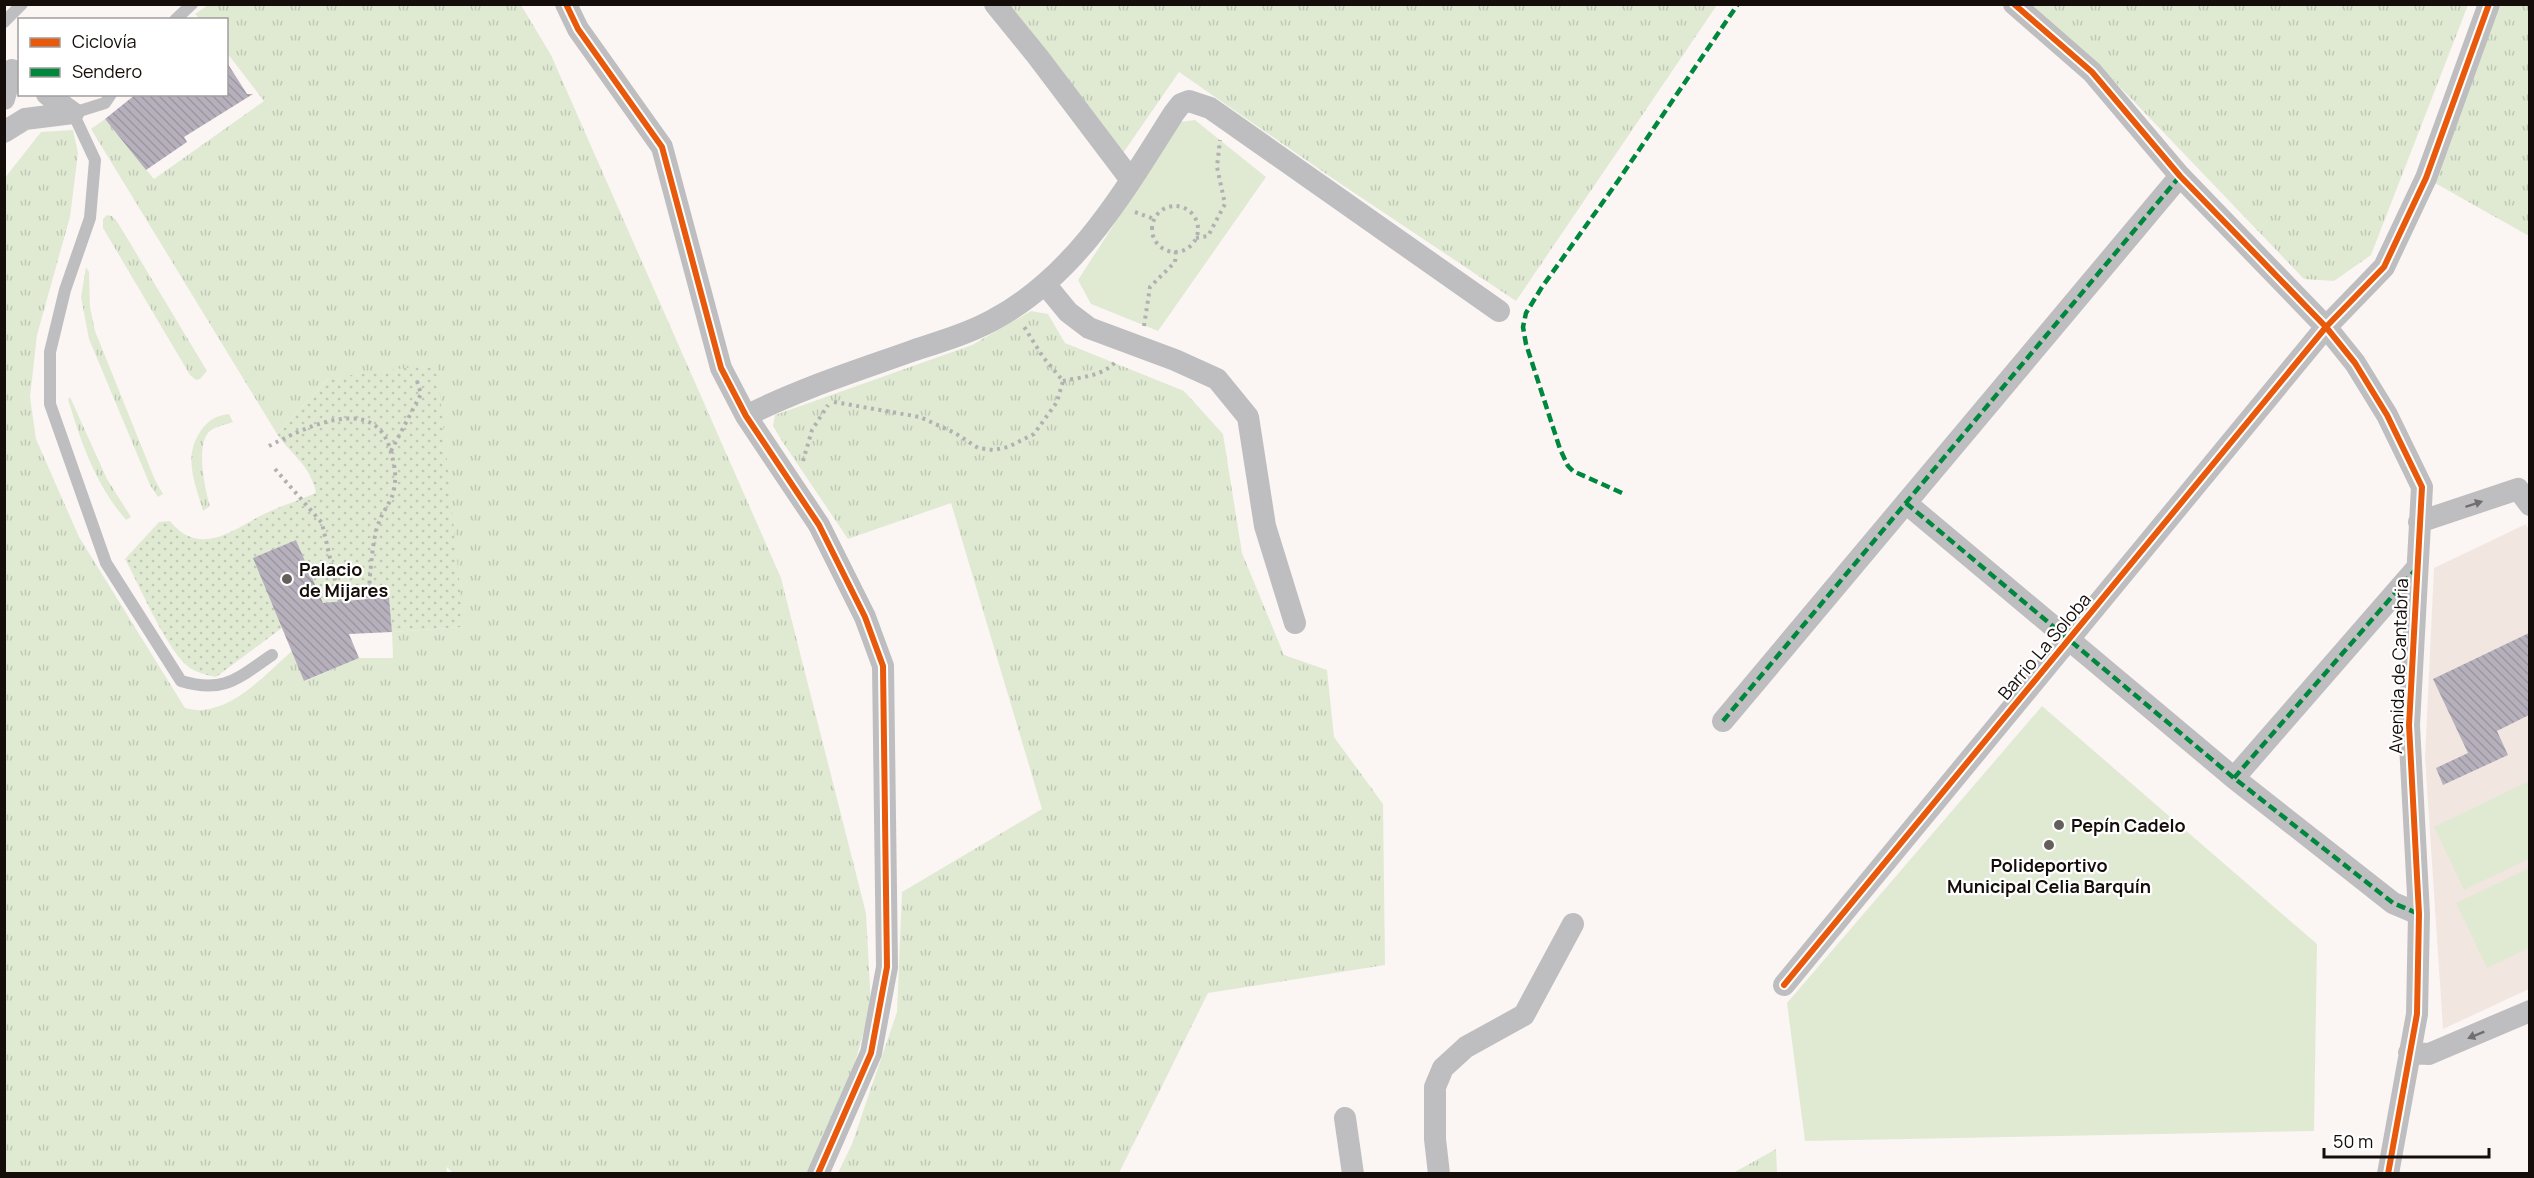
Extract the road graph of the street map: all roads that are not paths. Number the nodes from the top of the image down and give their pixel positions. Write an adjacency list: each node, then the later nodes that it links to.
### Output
1 (22, 4): 8 (lane)
2 (192, 4): 7 (lane)
3 (566, 4): 20 (street)
4 (995, 4): 16 (street)
5 (2014, 4): 15 (street, Avenida de Cantabria)
6 (2489, 4): 19 (street, Barrio La Soloba)
7 (177, 18)
8 (4, 22)
9 (12, 68): 12 (street)
10 (50, 96): 13 (street)
11 (110, 96): 13 (lane)
12 (4, 99)
13 (73, 113): 14 (street); 27 (lane)
14 (4, 132)
15 (2180, 176): 19 (street, Avenida de Cantabria); 21 (street)
16 (1131, 180): 17 (street); 18 (street)
17 (1045, 284): 20 (street); 25 (street)
18 (1499, 311)
19 (2326, 327): 23 (street, Avenida de Cantabria); 26 (street, Barrio La Soloba)
20 (746, 416): 36 (street)
21 (1906, 503): 26 (street, Barrio La Soloba); 28 (street)
22 (2529, 505): 23 (street, one-way to 22)
23 (2419, 522): 24 (street, Avenida de Cantabria)
24 (2416, 569): 29 (street); 30 (street, Avenida de Cantabria)
25 (1295, 623)
26 (2069, 639): 29 (street, Barrio La Soloba); 32 (street, Barrio La Soloba)
27 (272, 655)
28 (1723, 721)
29 (2234, 778): 30 (street, Barrio La Soloba)
30 (2419, 914): 34 (street, Avenida de Cantabria)
31 (1574, 924): 38 (street)
32 (1784, 985)
33 (2529, 1011): 34 (street, one-way to 34)
34 (2409, 1053): 39 (street, Avenida de Cantabria)
35 (1345, 1118): 37 (street)
36 (818, 1173)
37 (1353, 1173)
38 (1439, 1173)
39 (2388, 1173)

